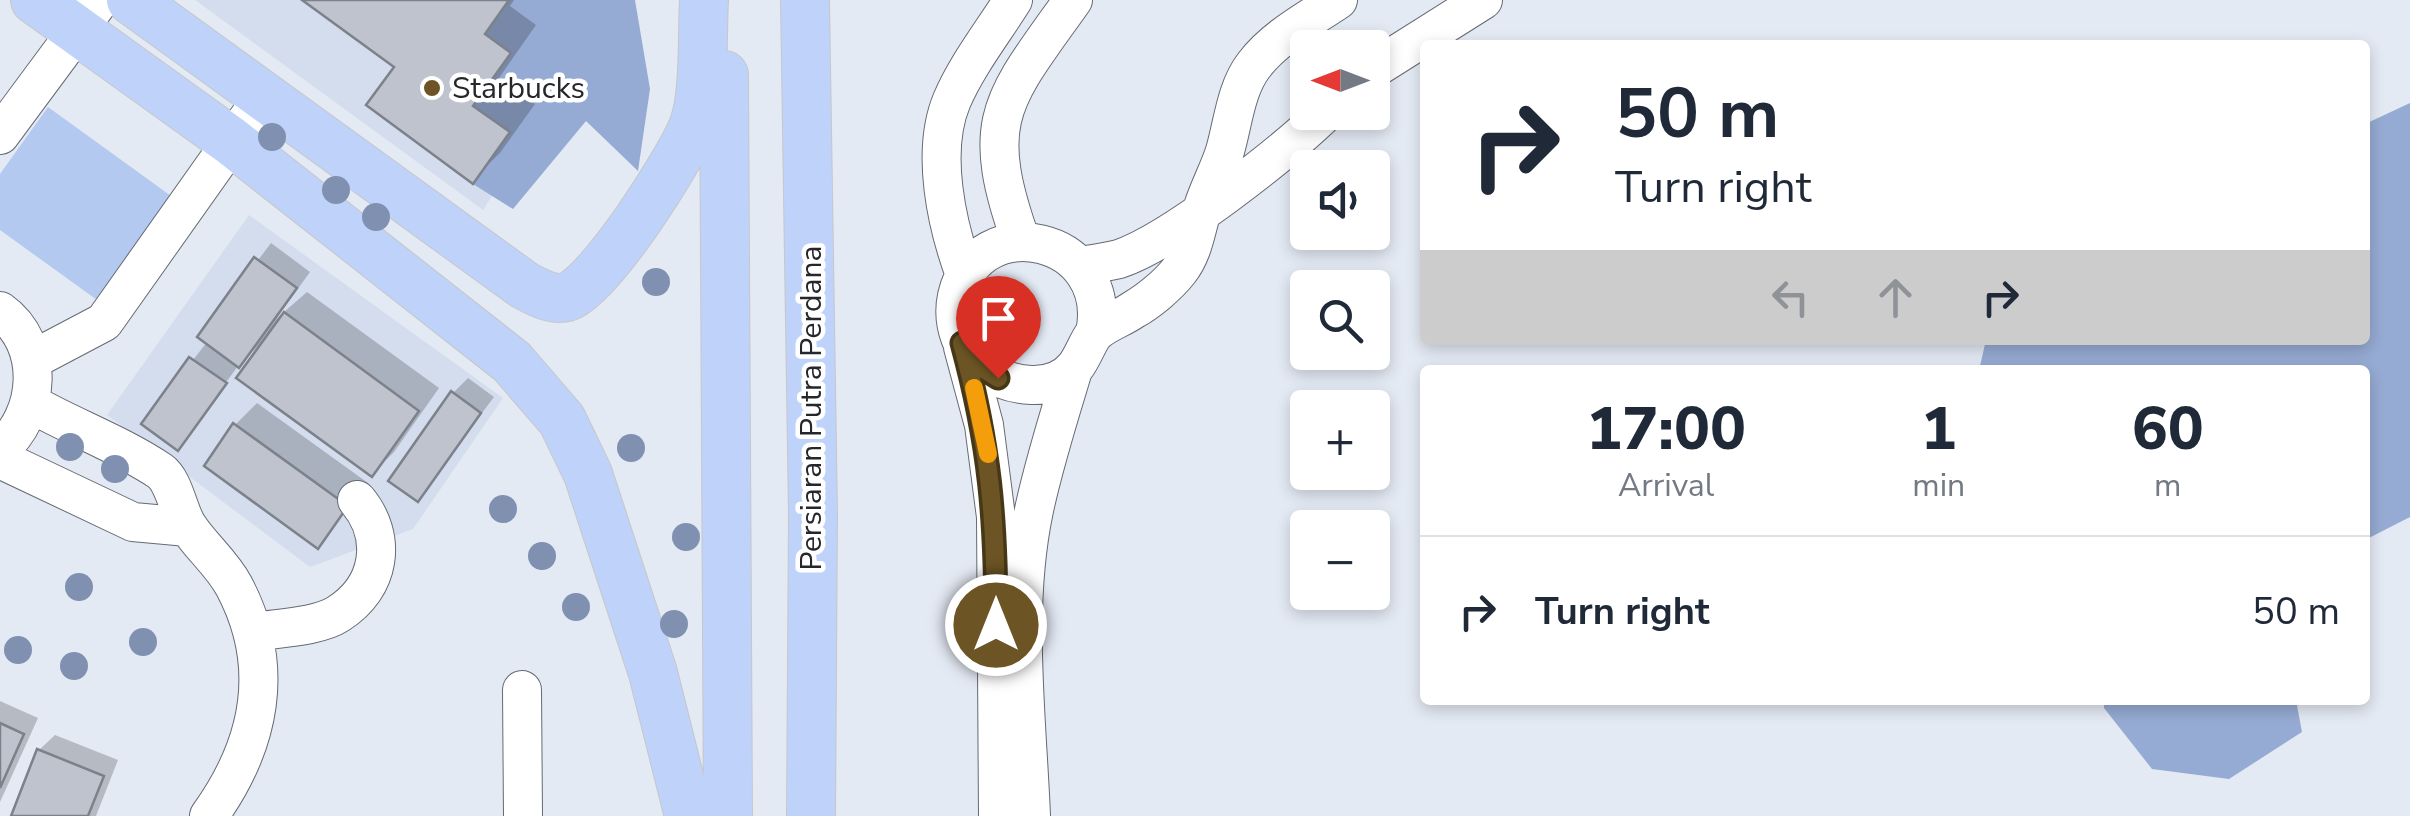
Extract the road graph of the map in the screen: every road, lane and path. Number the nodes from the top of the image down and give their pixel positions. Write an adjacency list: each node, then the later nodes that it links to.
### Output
1 (34, 0): 10 (main road)
2 (132, 0): 12 (main road)
3 (704, 0): 12 (main road)
4 (722, 0): 35 (main road)
5 (805, 0): 36 (main road, Persiaran Putra Perdana)
6 (1013, 0): 19 (street)
7 (1073, 0): 17 (street)
8 (1338, 0): 16 (street)
9 (1483, 0): 11 (street)
10 (89, 14): 14 (street); 15 (main road)
11 (1390, 59)
12 (264, 96): 15 (street)
13 (1307, 130): 16 (street)
14 (0, 135)
15 (232, 141): 23 (street); 34 (main road)
16 (1203, 207): 18 (street); 21 (street)
17 (1020, 241): 18 (street); 19 (street)
18 (1081, 266): 21 (street)
19 (965, 276): 22 (street)
20 (0, 311): 23 (street)
21 (1095, 333): 24 (street)
22 (962, 343): 24 (street); 37 (street)
23 (32, 360): 25 (street)
24 (1073, 370): 38 (street)
25 (30, 403): 26 (street); 29 (street)
26 (0, 449)
27 (0, 459): 29 (street)
28 (357, 500): 30 (street)
29 (188, 527): 30 (street)
30 (252, 632): 32 (street)
31 (522, 690): 33 (street)
32 (209, 816)
33 (523, 816)
34 (689, 816)
35 (728, 816)
36 (811, 816)
37 (998, 816)
38 (1031, 816)

